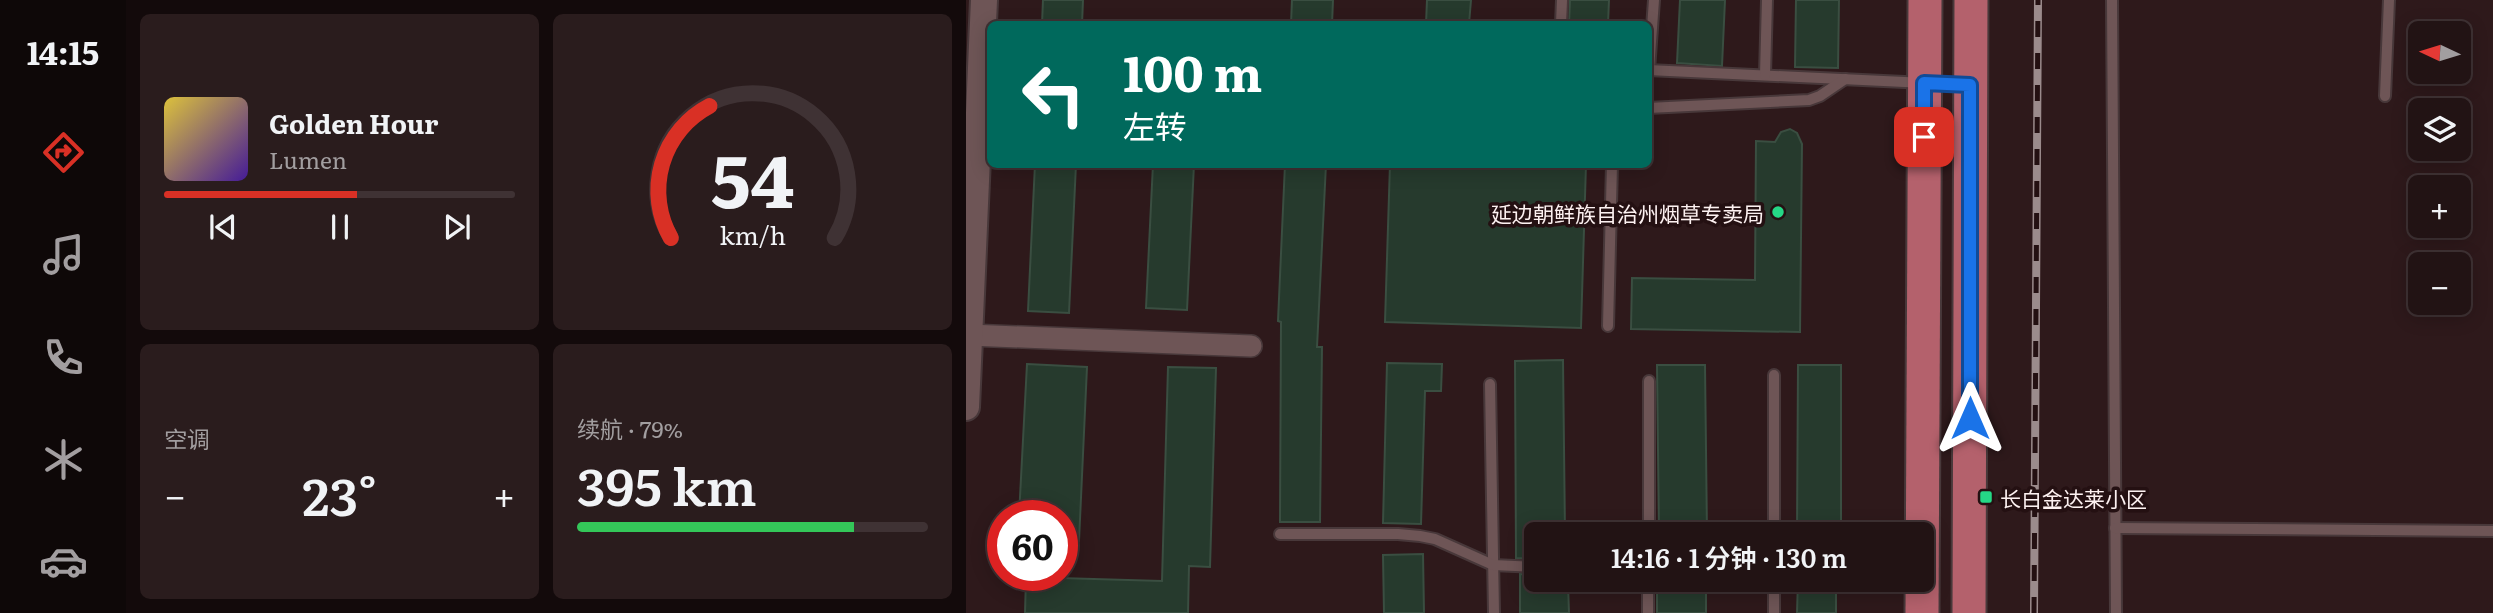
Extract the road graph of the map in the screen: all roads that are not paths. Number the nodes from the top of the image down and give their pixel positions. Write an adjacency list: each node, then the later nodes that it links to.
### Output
1 (984, 0): 20 (street)
2 (1562, 0): 9 (lane)
3 (1654, 0): 10 (lane)
4 (1767, 0): 12 (lane)
5 (1925, 0): 14 (main road)
6 (1971, 0): 15 (main road)
7 (2112, 0): 29 (lane)
8 (2389, 0): 16 (lane)
9 (1561, 21)
10 (1652, 28)
11 (1652, 70): 12 (lane)
12 (1765, 75): 13 (lane)
13 (1845, 79): 14 (lane); 17 (lane)
14 (1924, 83): 15 (lane); 28 (main road)
15 (1970, 85): 41 (main road)
16 (2385, 96)
17 (1652, 108)
18 (1612, 168): 19 (lane)
19 (1608, 326)
20 (969, 335): 21 (street); 25 (street)
21 (1251, 346)
22 (1774, 375): 27 (lane)
23 (1649, 381): 26 (lane)
24 (1490, 384): 32 (lane)
25 (966, 407)
26 (1649, 522)
27 (1774, 522)
28 (1922, 522)
29 (2115, 528): 30 (lane); 42 (lane)
30 (2493, 531)
31 (1280, 534): 32 (lane)
32 (1493, 565): 33 (lane); 37 (lane)
33 (1524, 566)
34 (1648, 592): 38 (lane)
35 (1774, 592): 39 (lane)
36 (1922, 592): 40 (main road)
37 (1494, 613)
38 (1648, 613)
39 (1774, 613)
40 (1922, 613)
41 (1969, 613)
42 (2116, 613)

